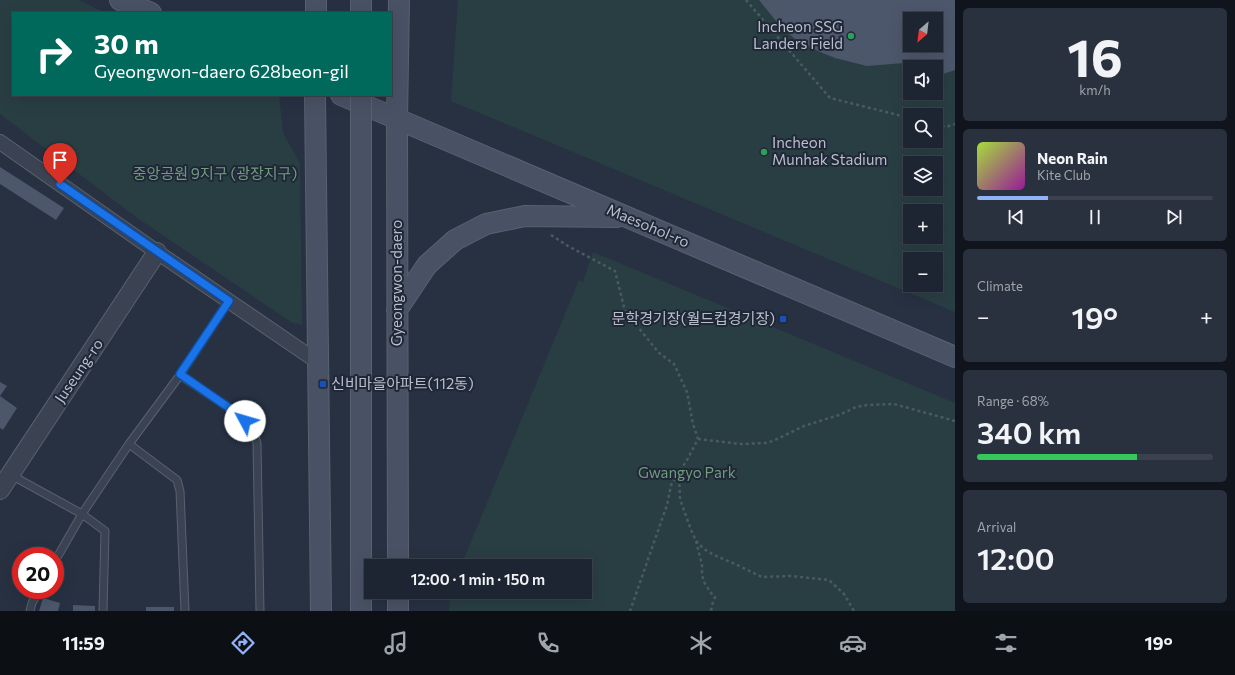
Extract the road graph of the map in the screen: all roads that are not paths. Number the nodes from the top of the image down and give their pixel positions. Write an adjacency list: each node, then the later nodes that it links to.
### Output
1 (120, 0): 5 (main road)
2 (316, 0): 6 (main road)
3 (361, 0): 7 (main road)
4 (399, 0): 11 (main road, Gyeongwon-daero)
5 (149, 12)
6 (316, 12)
7 (361, 12)
8 (315, 96): 18 (main road)
9 (344, 96): 11 (main road, Maesohol-ro)
10 (361, 96): 33 (main road, bridge)
11 (397, 119): 13 (main road, Maesohol-ro); 16 (main road, Gyeongwon-daero)
12 (0, 142): 14 (street)
13 (628, 218): 16 (main road); 17 (main road, Maesohol-ro)
14 (157, 252): 15 (street); 21 (street, Juseung-ro)
15 (229, 301): 18 (street); 19 (lane)
16 (397, 310): 25 (main road, Gyeongwon-daero)
17 (955, 357)
18 (318, 362): 32 (main road)
19 (180, 374): 20 (lane); 31 (lane)
20 (129, 444): 23 (lane); 30 (lane)
21 (10, 474): 22 (street, Juseung-ro); 23 (lane)
22 (0, 490)
23 (82, 514): 24 (lane); 29 (lane)
24 (63, 547)
25 (398, 559)
26 (34, 599): 28 (lane)
27 (398, 599): 34 (main road)
28 (30, 611)
29 (103, 611)
30 (185, 611)
31 (260, 611)
32 (321, 611)
33 (361, 611)
34 (398, 611)

